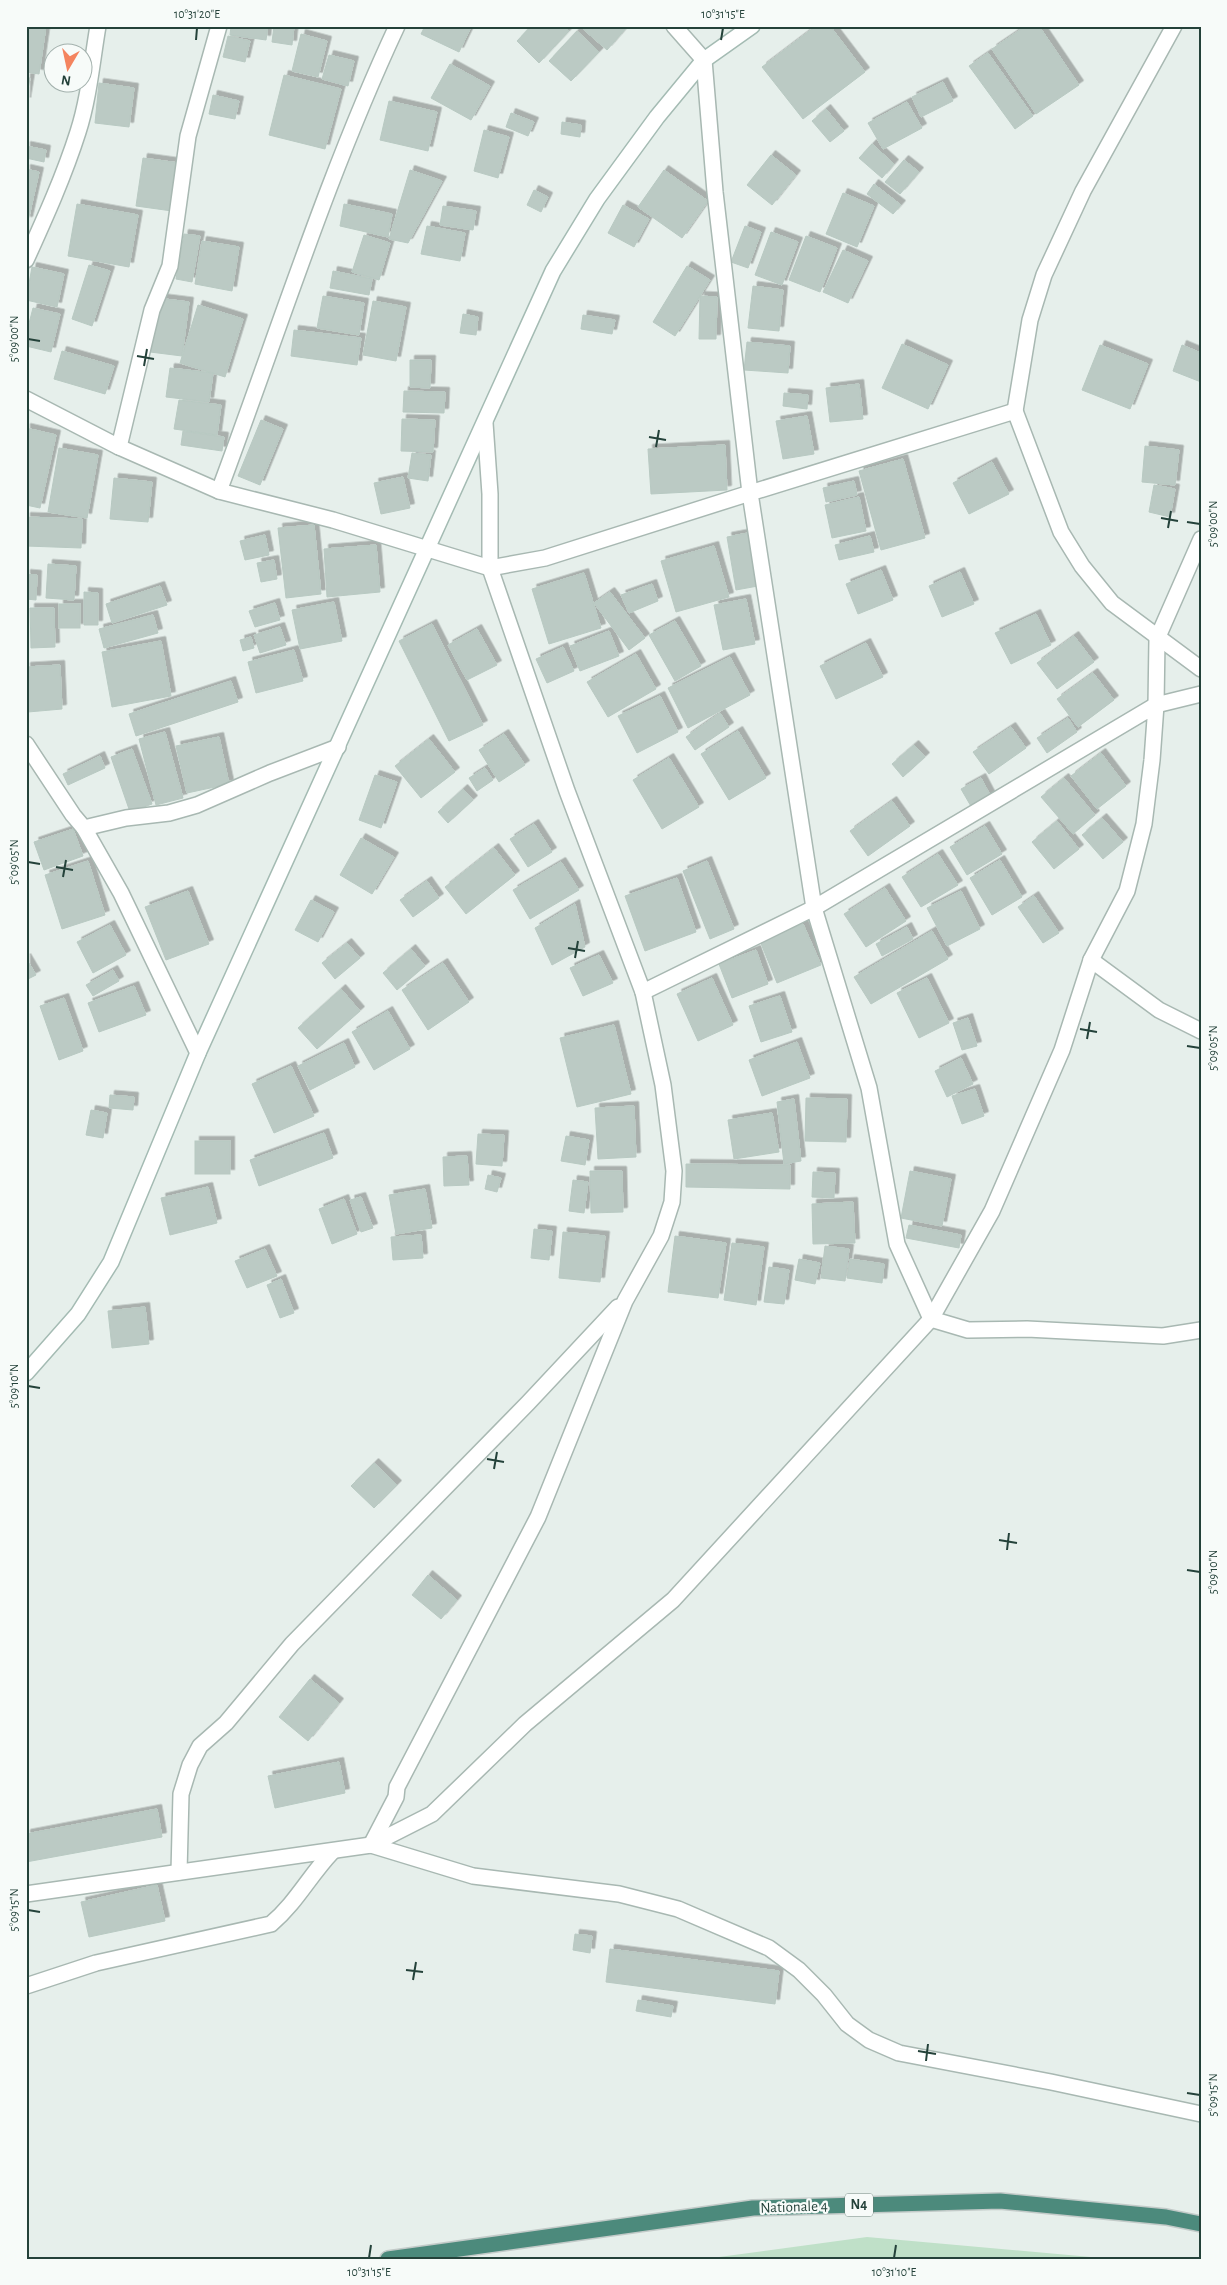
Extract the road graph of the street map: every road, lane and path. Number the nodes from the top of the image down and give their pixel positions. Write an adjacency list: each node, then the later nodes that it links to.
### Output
1 (98, 26): 8 (street)
2 (218, 26): 12 (street)
3 (397, 26): 13 (street)
4 (674, 26): 7 (street)
5 (752, 26): 7 (street)
6 (1174, 26): 10 (street)
7 (704, 60): 11 (street); 14 (street)
8 (26, 260)
9 (26, 399): 12 (street)
10 (1015, 411): 14 (street); 18 (street)
11 (485, 423): 16 (street); 17 (street)
12 (119, 447): 13 (street)
13 (219, 491): 16 (street)
14 (750, 493): 17 (street); 25 (street)
15 (1201, 539): 18 (street)
16 (426, 549): 17 (street); 23 (street)
17 (490, 568): 27 (street)
18 (1158, 639): 19 (street); 21 (street)
19 (1201, 669)
20 (1201, 694): 21 (street)
21 (1156, 705): 25 (street); 26 (street)
22 (26, 744): 24 (street)
23 (338, 747): 24 (street); 29 (street)
24 (84, 828): 29 (street)
25 (814, 908): 27 (street); 31 (street)
26 (1091, 960): 28 (street); 31 (street)
27 (643, 992): 30 (street)
28 (1201, 1031)
29 (198, 1053): 33 (street)
30 (625, 1301): 34 (street); 36 (street)
31 (931, 1319): 32 (street); 34 (street)
32 (1201, 1330)
33 (26, 1373)
34 (370, 1845): 35 (street); 39 (street)
35 (332, 1852): 36 (street); 38 (street)
36 (180, 1872): 37 (street)
37 (26, 1894)
38 (26, 1986)
39 (1201, 2114)
40 (1201, 2224): 41 (highway, Nationale 4 / N4)
41 (388, 2259)

